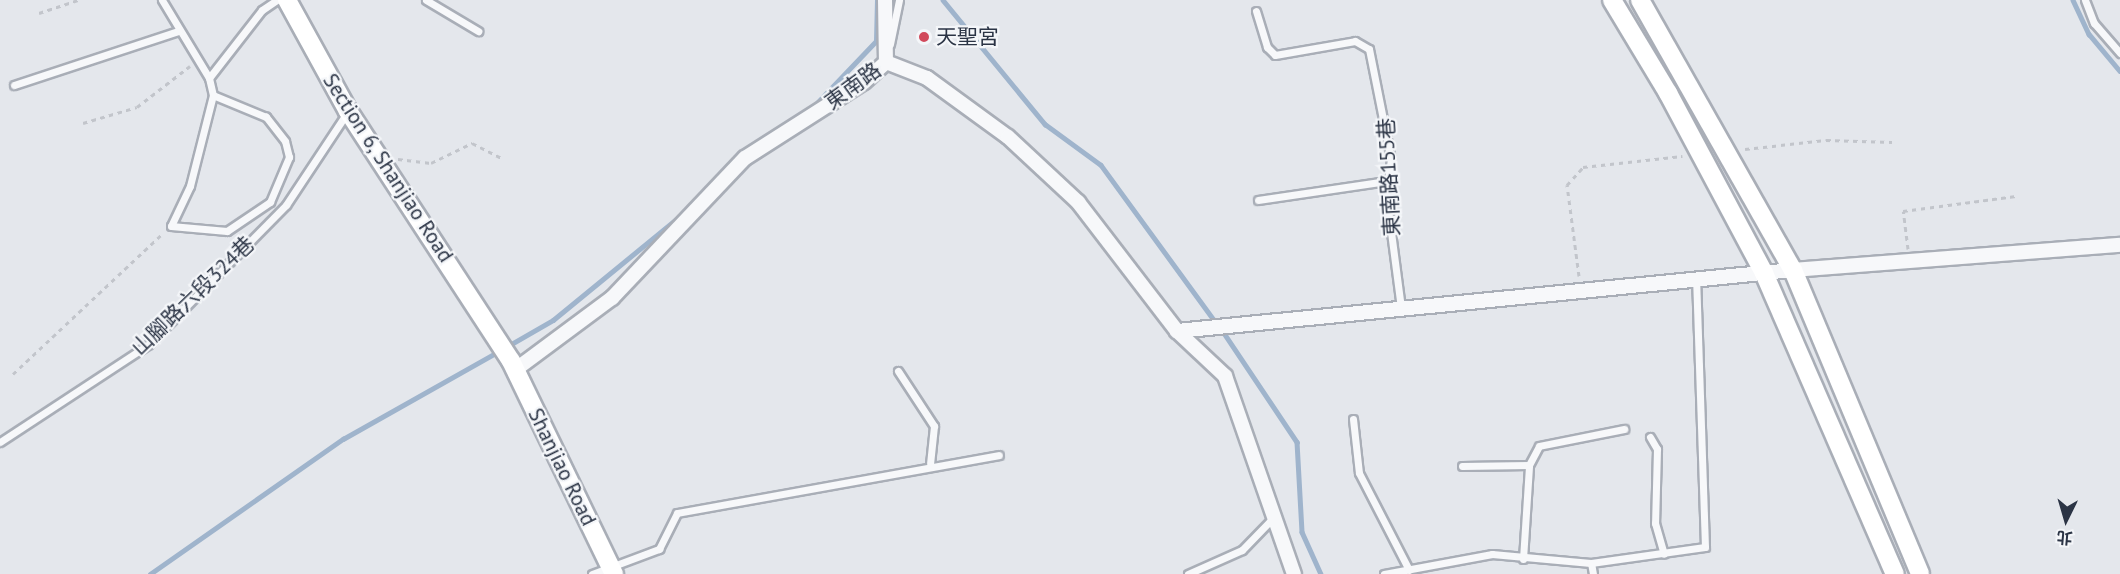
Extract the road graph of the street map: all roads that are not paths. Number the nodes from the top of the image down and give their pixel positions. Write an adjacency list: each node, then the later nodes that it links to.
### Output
1 (162, 0): 11 (lane)
2 (278, 0): 15 (lane)
3 (287, 0): 18 (street, Section 6, Shanjiao Road)
4 (426, 0): 12 (lane)
5 (885, 0): 14 (street)
6 (899, 0): 14 (lane)
7 (1612, 0): 23 (street)
8 (1640, 0): 22 (street)
9 (2085, 0): 13 (lane)
10 (1256, 11): 19 (lane, 東南路155巷)
11 (178, 31): 15 (lane); 16 (lane)
12 (477, 32)
13 (2120, 53)
14 (886, 62): 26 (street, 東南路); 27 (street, 東南路)
15 (209, 78): 17 (lane)
16 (15, 85)
17 (213, 95): 17 (lane)
18 (348, 111): 27 (street, Section 6, Shanjiao Road); 32 (lane, 山腳路六段324巷)
19 (1387, 182): 20 (lane); 25 (lane, 東南路155巷)
20 (1258, 200)
21 (2120, 245): 22 (street)
22 (1793, 270): 23 (street); 49 (street)
23 (1764, 273): 24 (street); 48 (street)
24 (1696, 280): 25 (street); 38 (lane)
25 (1401, 308): 26 (street)
26 (1177, 331): 37 (street, 東南路)
27 (513, 365): 42 (street, Shanjiao Road)
28 (898, 371): 34 (lane)
29 (1353, 419): 41 (lane)
30 (1624, 429): 35 (lane)
31 (1650, 437): 38 (lane)
32 (0, 442)
33 (999, 455): 34 (lane)
34 (930, 463): 42 (lane)
35 (1529, 465): 36 (lane); 39 (lane)
36 (1462, 466)
37 (1273, 518): 44 (lane); 45 (street, 東南路)
38 (1664, 554): 40 (lane)
39 (1523, 559): 40 (lane); 41 (lane)
40 (1591, 563): 47 (lane)
41 (1409, 570): 46 (lane)
42 (613, 572): 43 (lane)
43 (592, 574)
44 (1188, 574)
45 (1294, 574)
46 (1384, 574)
47 (1593, 574)
48 (1895, 574)
49 (1920, 574)

